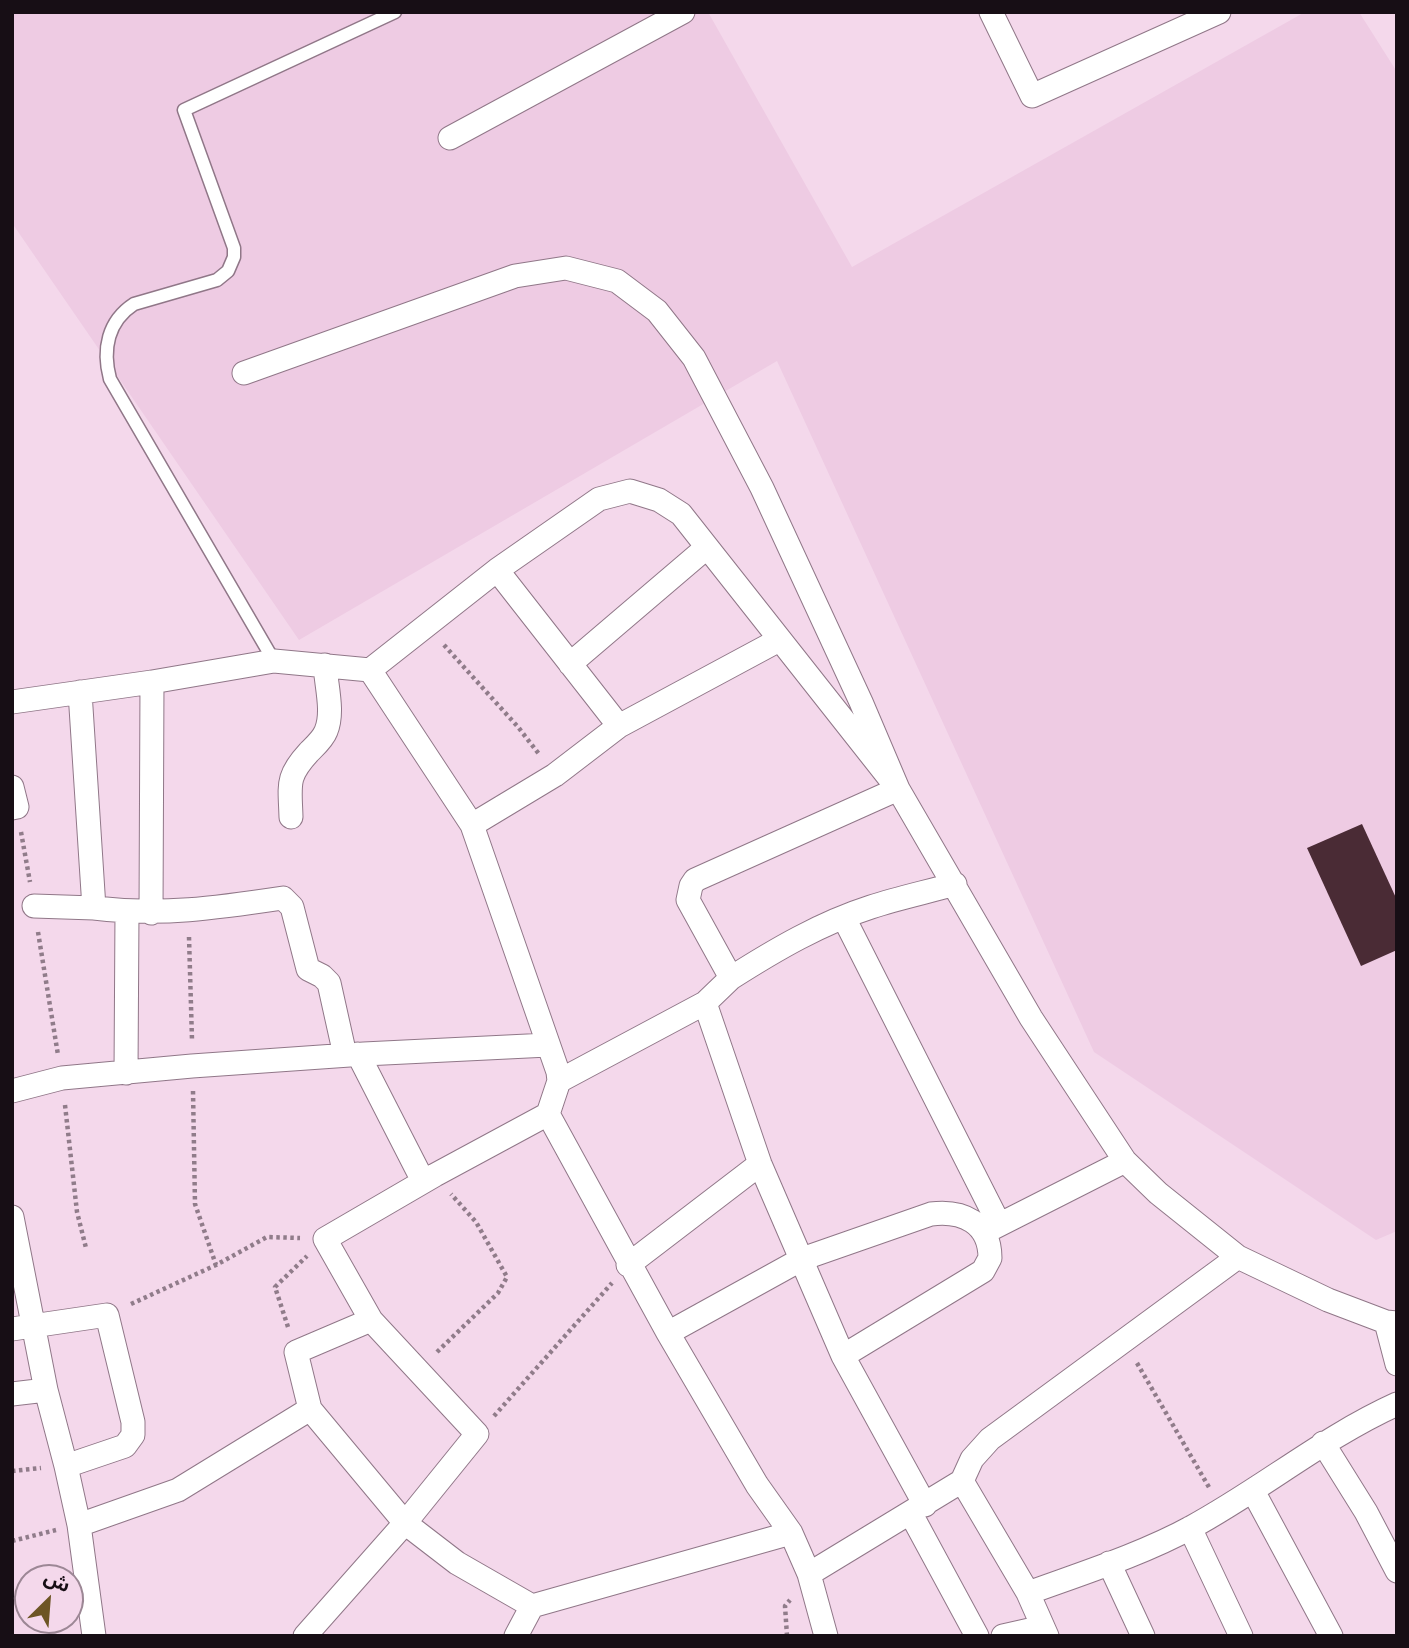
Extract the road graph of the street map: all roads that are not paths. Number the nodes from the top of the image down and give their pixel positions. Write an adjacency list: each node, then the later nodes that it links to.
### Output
1 (396, 12): 10 (lane)
2 (683, 12): 5 (street)
3 (991, 12): 4 (street)
4 (1219, 12)
5 (450, 138)
6 (244, 373): 18 (street)
7 (706, 548): 8 (street); 9 (street); 11 (street)
8 (497, 570): 11 (street); 13 (street)
9 (779, 640): 17 (street); 18 (street)
10 (274, 661): 12 (street); 14 (street)
11 (570, 664): 17 (street)
12 (325, 665): 13 (street); 19 (street)
13 (370, 670): 20 (street)
14 (152, 682): 15 (street); 25 (street)
15 (80, 692): 16 (street); 23 (street)
16 (12, 702)
17 (620, 726): 20 (street)
18 (898, 789): 21 (street); 27 (street)
19 (290, 817)
20 (472, 825): 29 (street)
21 (955, 884): 26 (street); 35 (street)
22 (34, 906): 23 (street)
23 (94, 908): 24 (street)
24 (127, 912): 25 (street); 31 (street)
25 (152, 913): 30 (street)
26 (845, 918): 27 (street); 39 (street)
27 (731, 978): 28 (street)
28 (705, 1003): 32 (street); 36 (street)
29 (548, 1045): 30 (street); 32 (street)
30 (351, 1055): 31 (street); 37 (street)
31 (126, 1073): 33 (street)
32 (559, 1081): 34 (street)
33 (12, 1091)
34 (548, 1114): 37 (street); 42 (street)
35 (1125, 1161): 39 (street); 40 (street)
36 (760, 1164): 41 (street); 42 (street)
37 (429, 1178): 43 (street)
38 (12, 1217): 45 (street)
39 (992, 1228): 41 (street); 47 (street)
40 (1238, 1257): 44 (street); 55 (street)
41 (802, 1259): 46 (street); 47 (street)
42 (628, 1265): 46 (street)
43 (371, 1320): 52 (street); 58 (street)
44 (1391, 1322): 48 (street)
45 (22, 1327): 49 (street); 54 (street)
46 (668, 1333): 61 (street)
47 (843, 1356): 57 (street)
48 (1397, 1364)
49 (46, 1390): 50 (street); 54 (street)
50 (12, 1394)
51 (1397, 1404): 53 (street)
52 (310, 1409): 58 (street); 59 (street)
53 (1323, 1443): 56 (street); 63 (street)
54 (66, 1466): 59 (street)
55 (962, 1481): 57 (street); 65 (street)
56 (1253, 1491): 60 (street); 76 (street)
57 (918, 1509): 64 (street); 72 (street)
58 (405, 1523): 66 (street); 69 (street)
59 (79, 1525): 68 (street)
60 (1190, 1528): 62 (street); 75 (street)
61 (791, 1533): 64 (street); 66 (street)
62 (1109, 1563): 65 (street); 74 (street)
63 (1397, 1571)
64 (809, 1574): 71 (street)
65 (1028, 1592): 67 (street)
66 (532, 1606): 70 (street)
67 (1045, 1631): 73 (street)
68 (94, 1636)
69 (305, 1636)
70 (516, 1636)
71 (827, 1636)
72 (977, 1636)
73 (1003, 1636)
74 (1143, 1636)
75 (1241, 1636)
76 (1331, 1636)

